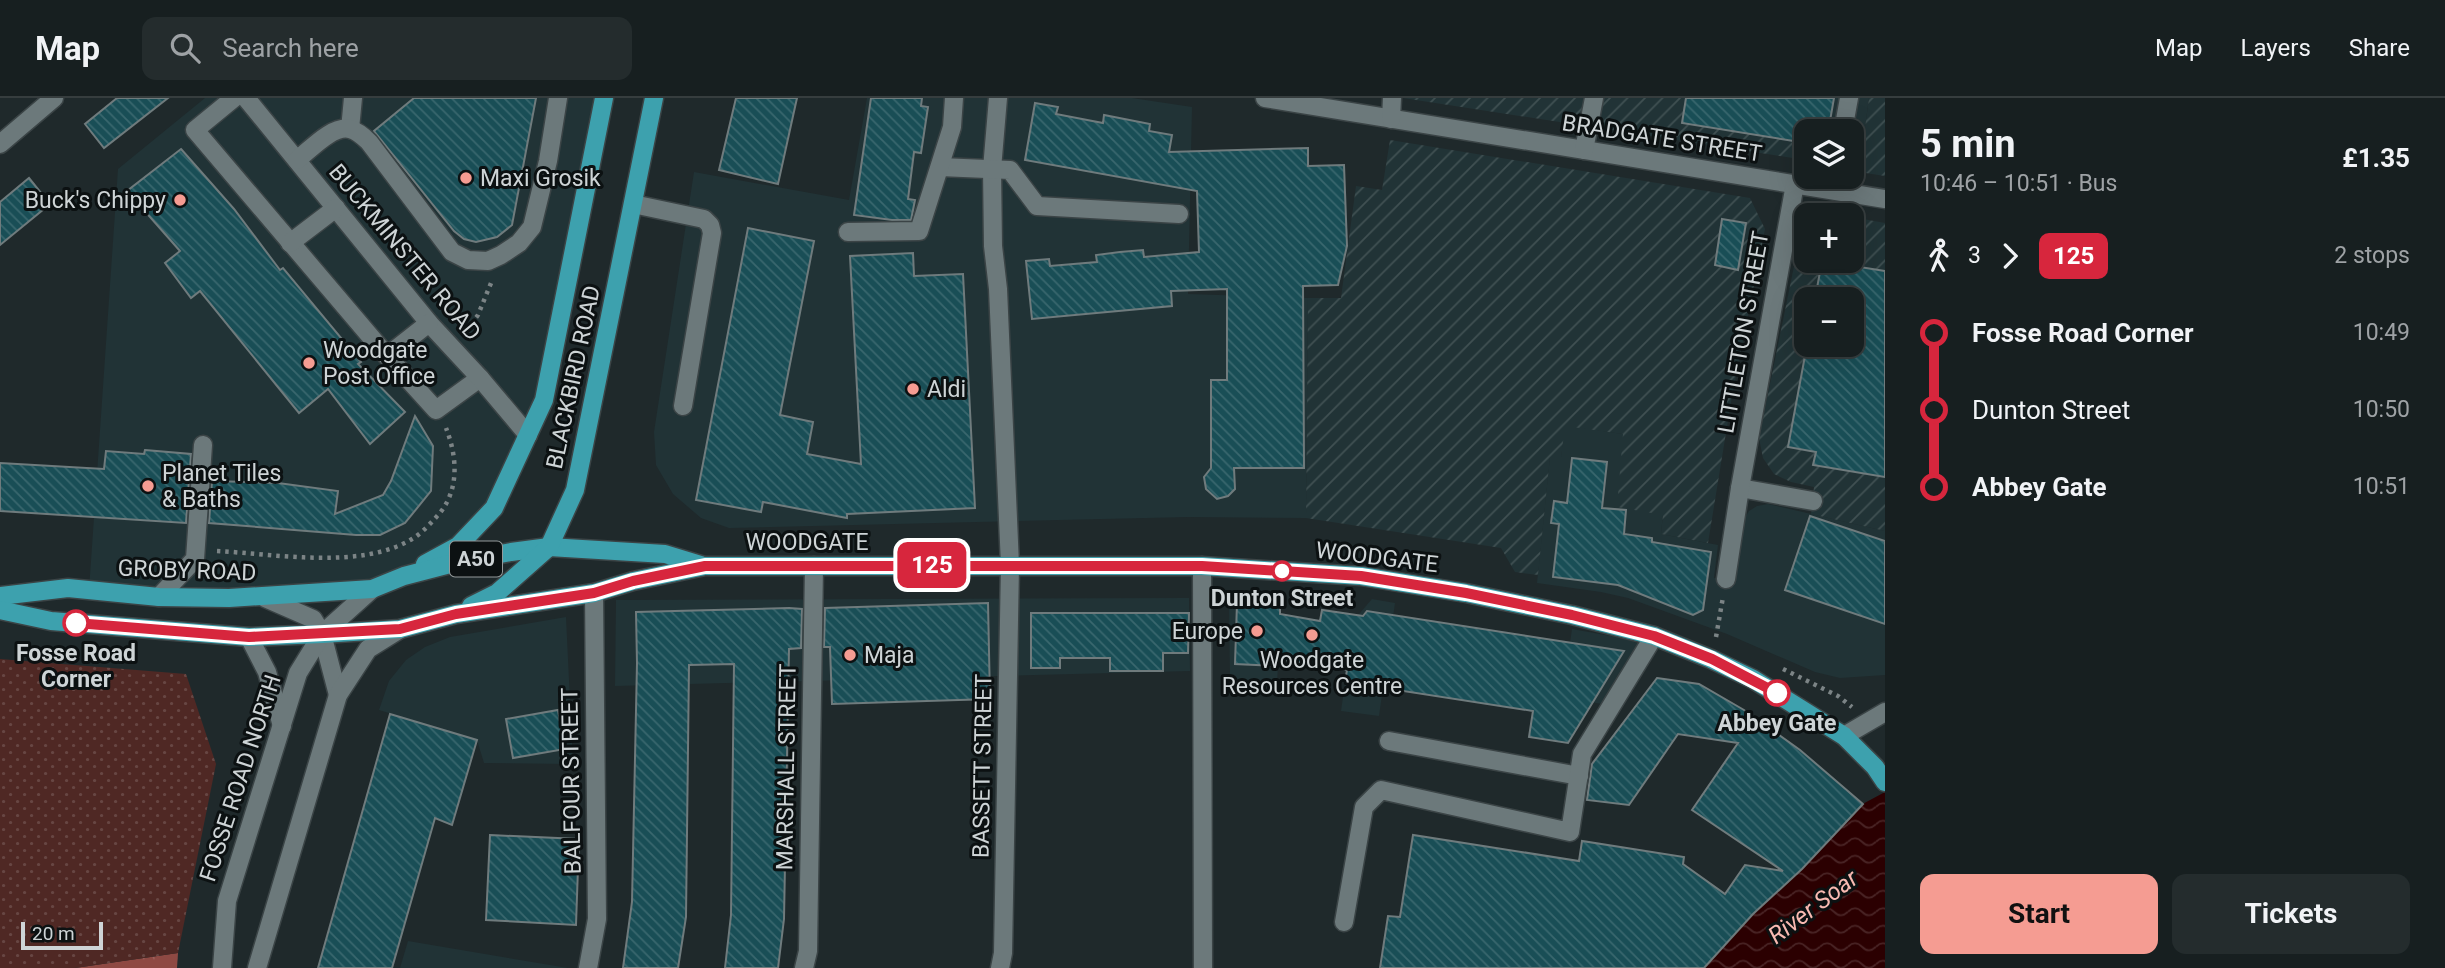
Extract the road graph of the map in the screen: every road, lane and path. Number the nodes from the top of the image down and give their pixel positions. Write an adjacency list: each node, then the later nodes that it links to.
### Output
1 (54, 98): 17 (street)
2 (234, 98): 30 (street)
3 (246, 98): 19 (street, BUCKMINSTER ROAD)
4 (353, 98): 16 (street)
5 (558, 98): 16 (street)
6 (604, 98): 36 (main road, BLACKBIRD ROAD)
7 (654, 98): 26 (main road, BLACKBIRD ROAD)
8 (954, 98): 20 (street)
9 (998, 98): 21 (street, BASSETT STREET)
10 (1265, 98): 14 (street, BRADGATE STREET)
11 (1392, 98): 14 (street)
12 (1594, 98): 18 (street)
13 (1849, 98): 15 (street)
14 (1391, 119): 18 (street, BRADGATE STREET)
15 (1845, 119)
16 (350, 129): 19 (street)
17 (0, 144)
18 (1584, 150): 22 (street, BRADGATE STREET)
19 (297, 160): 27 (street, BUCKMINSTER ROAD)
20 (940, 167): 21 (street); 29 (street)
21 (992, 169): 28 (street); 42 (street, BASSETT STREET)
22 (1794, 184)
23 (1794, 189): 38 (street, LITTLETON STREET)
24 (1851, 189): 25 (street, BRADGATE STREET)
25 (1885, 199)
26 (634, 204): 34 (street); 40 (main road, BLACKBIRD ROAD)
27 (336, 208): 30 (street); 31 (street, BUCKMINSTER ROAD)
28 (1179, 214)
29 (848, 232)
30 (290, 243): 32 (street)
31 (429, 323): 32 (street); 33 (street, BUCKMINSTER ROAD)
32 (387, 356): 35 (street)
33 (480, 378): 35 (street); 36 (street, BUCKMINSTER ROAD)
34 (683, 406)
35 (436, 410): 41 (path)
36 (528, 435): 46 (main road, BLACKBIRD ROAD)
37 (203, 445): 41 (street)
38 (1740, 488): 39 (street); 47 (street, LITTLETON STREET)
39 (1813, 501)
40 (549, 547): 43 (main road, WOODGATE / A50); 46 (main road, WOODGATE / A50); 54 (main road, BLACKBIRD ROAD)
41 (195, 550): 51 (street)
42 (1010, 565): 44 (main road, WOODGATE / A50); 45 (main road, WOODGATE / A50); 72 (street, BASSETT STREET)
43 (705, 566): 44 (main road, WOODGATE / A50); 49 (main road, WOODGATE / A50)
44 (814, 566): 71 (street, MARSHALL STREET)
45 (1202, 566): 57 (main road, WOODGATE / A50); 73 (street)
46 (404, 576): 48 (main road, WOODGATE / A50)
47 (1726, 579): 59 (path)
48 (372, 589): 52 (main road, GROBY ROAD / A50); 56 (street, FOSSE ROAD NORTH)
49 (594, 593): 54 (main road, WOODGATE / A50); 70 (street, BALFOUR STREET)
50 (0, 596): 51 (main road, GROBY ROAD / A50)
51 (159, 597): 52 (main road, GROBY ROAD / A50)
52 (265, 598): 56 (street)
53 (0, 610): 58 (main road, A50)
54 (456, 614): 55 (main road, WOODGATE / A50)
55 (400, 629): 56 (main road, WOODGATE / A50); 60 (street)
56 (322, 634): 58 (main road, A50); 60 (street); 62 (street, FOSSE ROAD NORTH)
57 (1654, 636): 59 (main road, WOODGATE / A50); 66 (street)
58 (249, 637): 62 (street)
59 (1712, 659): 63 (main road, WOODGATE / A50)
60 (338, 695): 69 (street)
61 (1885, 712): 63 (street)
62 (282, 726): 68 (street, FOSSE ROAD NORTH)
63 (1844, 736): 65 (main road, A50)
64 (1389, 741): 66 (street)
65 (1880, 774)
66 (1579, 776): 67 (street)
67 (1344, 922)
68 (222, 968)
69 (257, 968)
70 (588, 968)
71 (804, 968)
72 (1000, 968)
73 (1203, 968)

